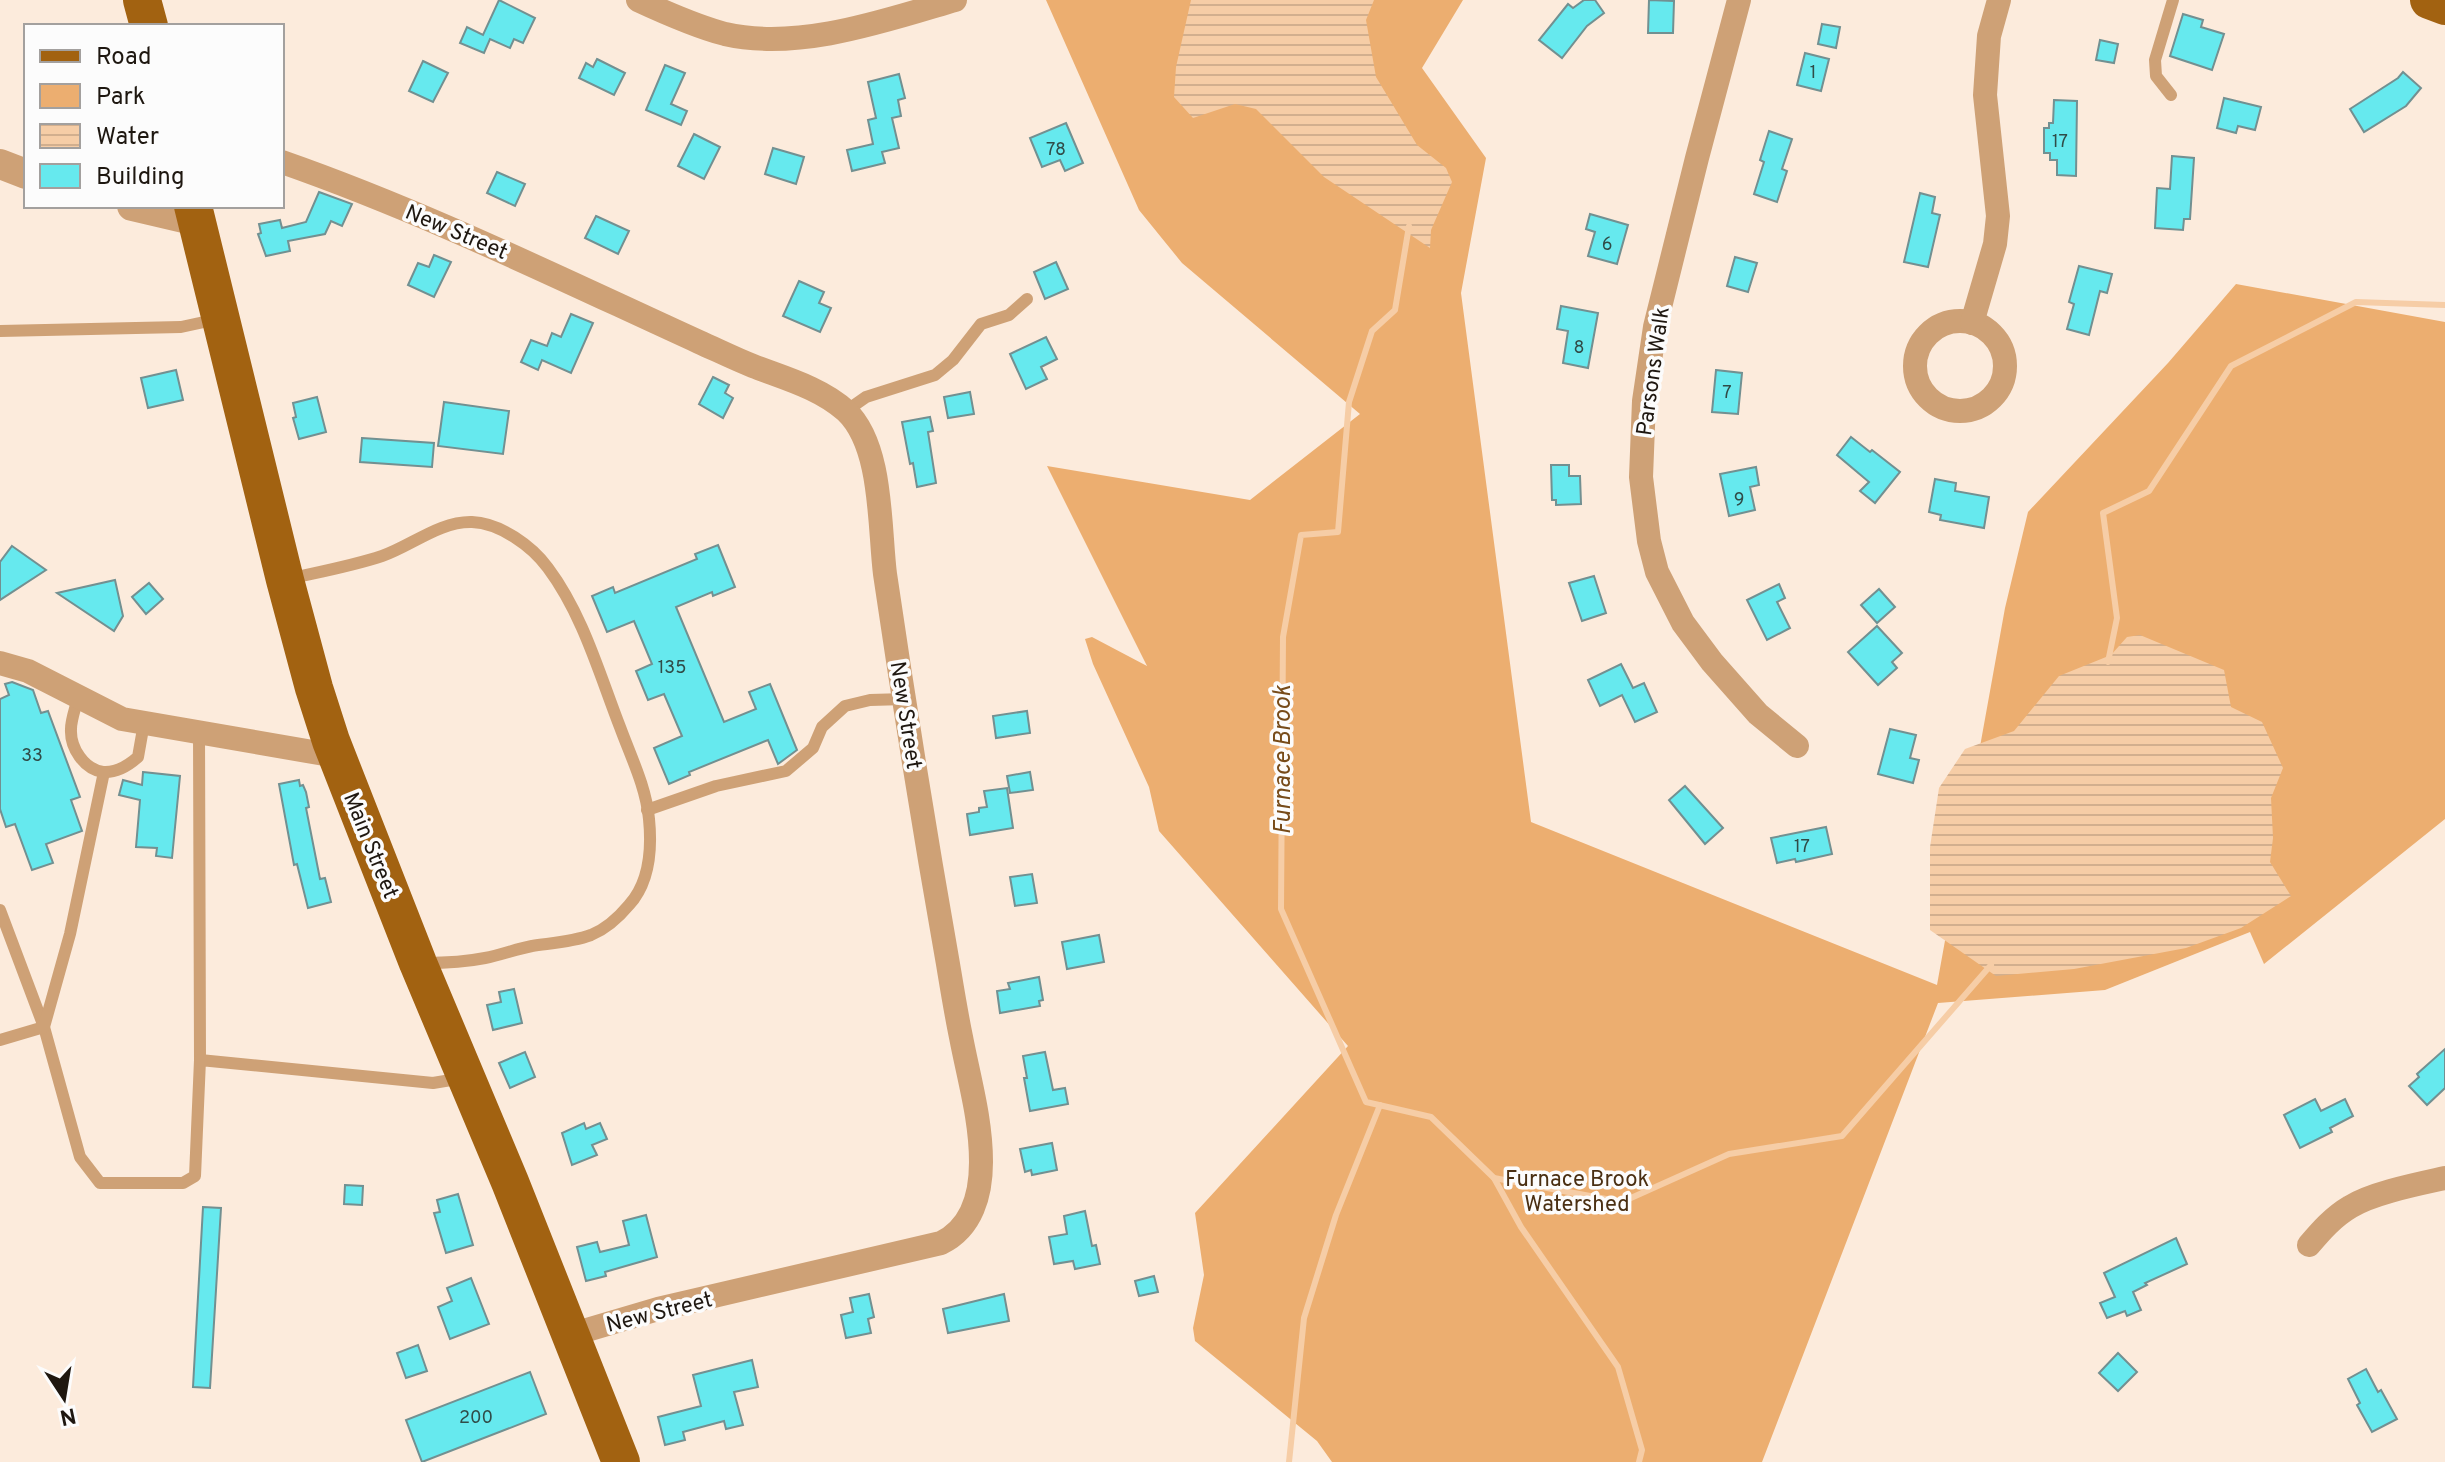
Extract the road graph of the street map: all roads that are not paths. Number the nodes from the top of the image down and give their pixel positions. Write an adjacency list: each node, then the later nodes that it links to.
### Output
1 (142, 0): 9 (main road)
2 (638, 0): 3 (street)
3 (955, 0)
4 (1739, 0): 27 (street, Parsons Walk)
5 (1999, 0): 18 (street)
6 (2173, 0): 10 (lane)
7 (2429, 0): 8 (main road)
8 (2445, 6)
9 (148, 24)
10 (2171, 95)
11 (284, 163): 20 (street, New Street)
12 (0, 164): 13 (street)
13 (24, 173)
14 (150, 208): 15 (street)
15 (195, 213): 17 (main road, Main Street)
16 (1027, 299): 20 (lane)
17 (221, 319): 19 (lane); 21 (main road, Main Street)
18 (1972, 323)
19 (0, 331)
20 (846, 411): 24 (street, New Street)
21 (285, 580): 28 (main road, Main Street); 30 (lane)
22 (0, 663): 23 (street)
23 (78, 697): 25 (street); 29 (lane)
24 (905, 699): 30 (lane); 39 (street, New Street)
25 (144, 723): 26 (street); 29 (lane)
26 (199, 732): 28 (street); 35 (lane)
27 (1797, 746)
28 (336, 756): 32 (main road, Main Street)
29 (104, 772): 33 (lane)
30 (647, 810): 32 (lane)
31 (0, 910): 33 (lane)
32 (418, 963): 36 (main road, Main Street)
33 (44, 1027): 34 (lane); 35 (lane)
34 (0, 1040)
35 (200, 1060): 36 (lane)
36 (466, 1077): 39 (main road, Main Street)
37 (2445, 1178): 38 (street)
38 (2309, 1245)
39 (570, 1335): 40 (main road, Main Street)
40 (621, 1462)

